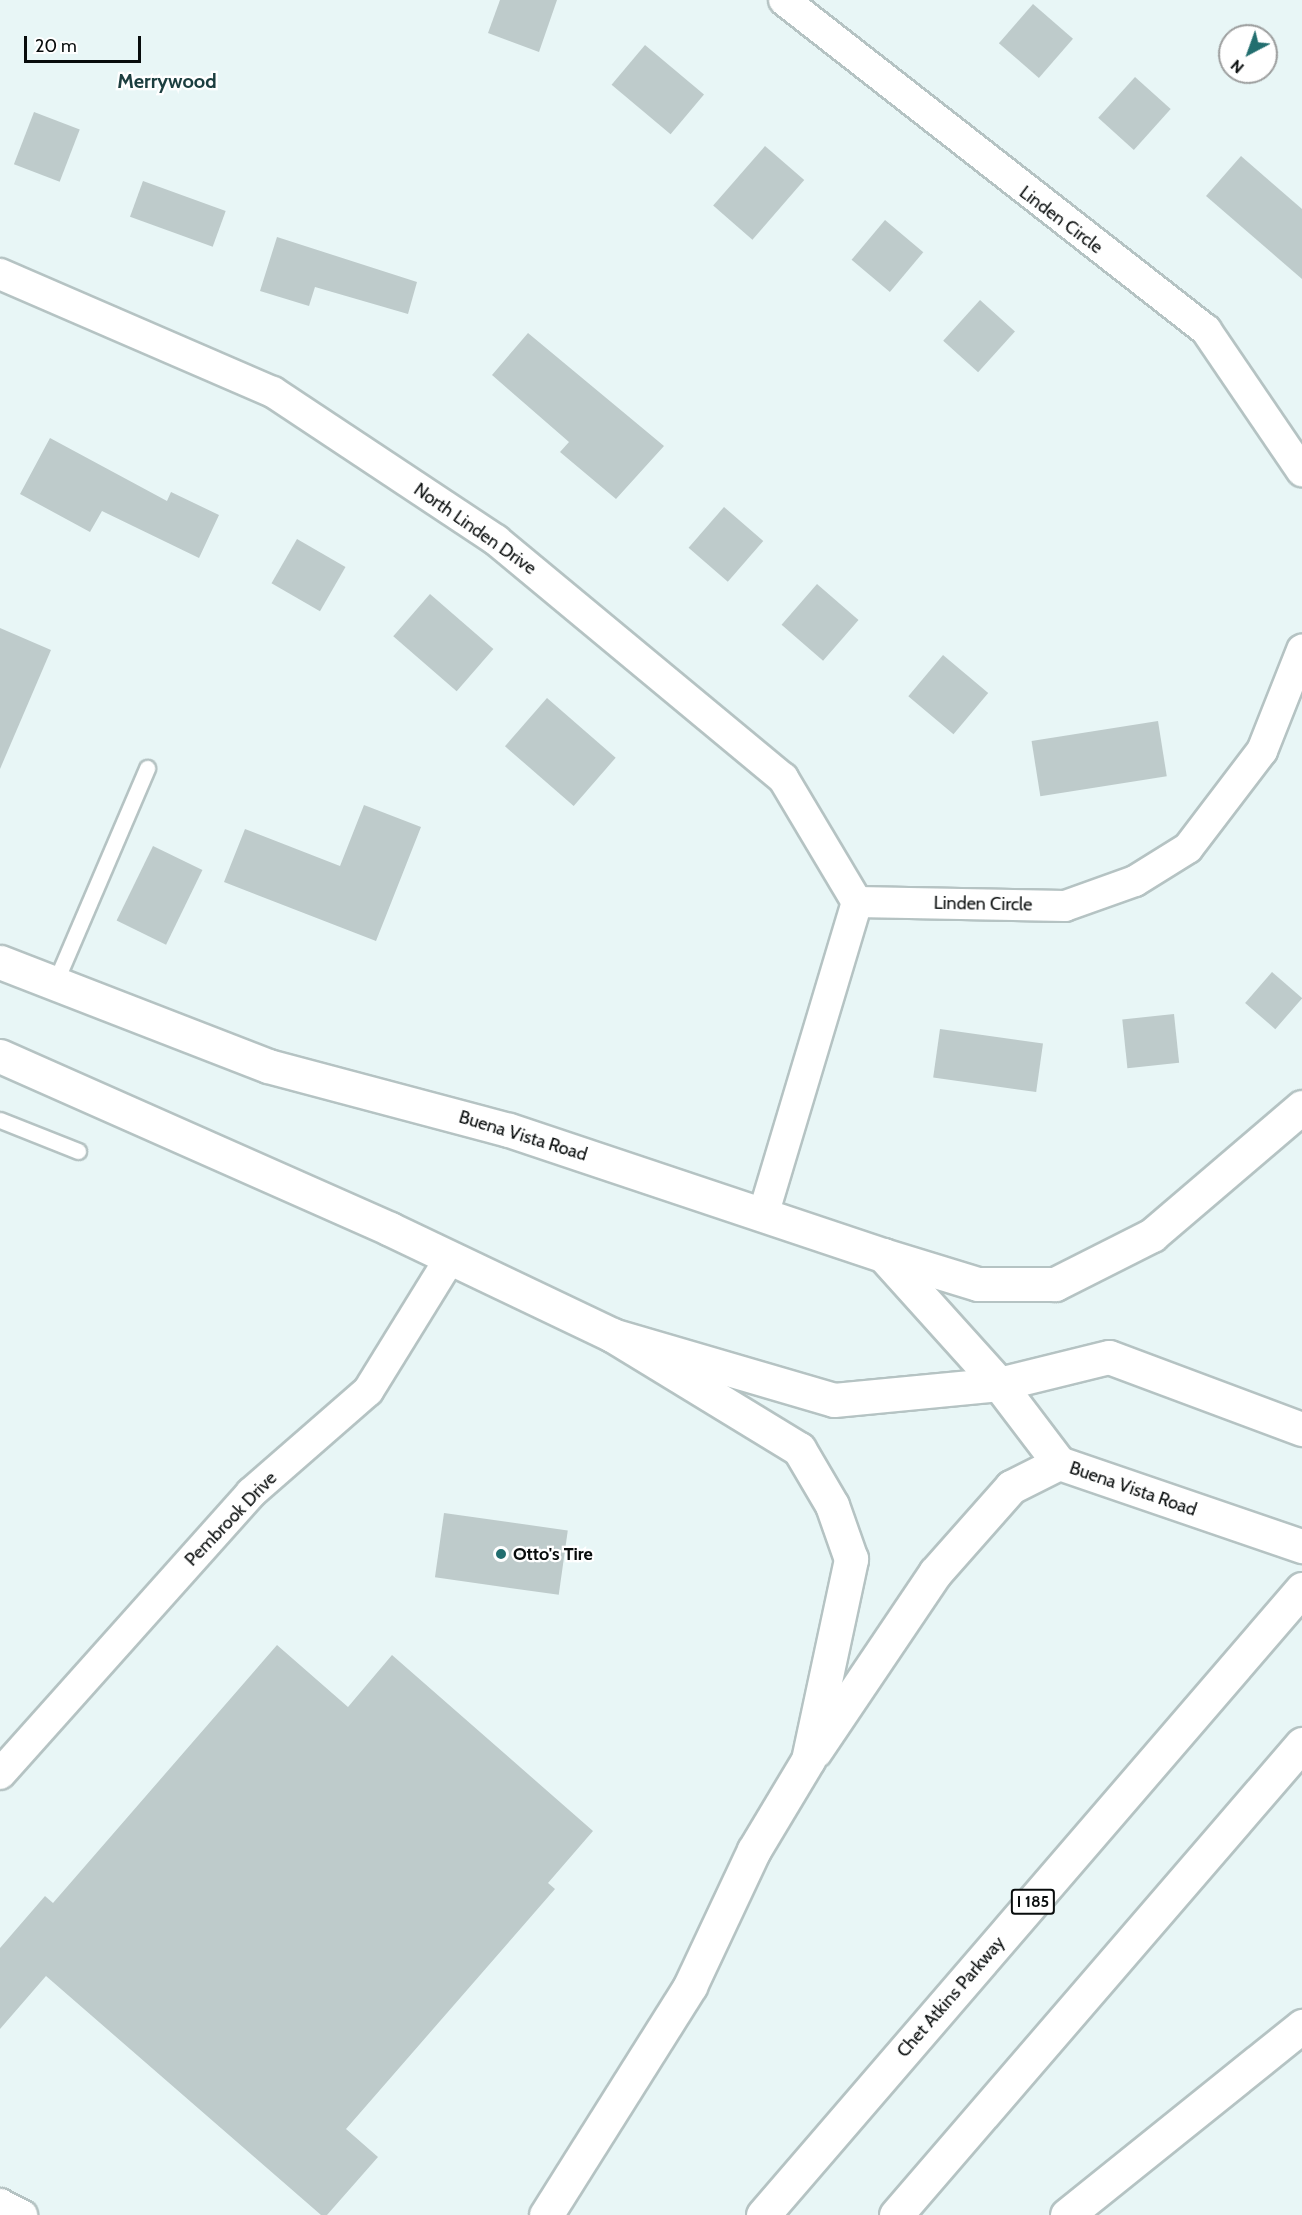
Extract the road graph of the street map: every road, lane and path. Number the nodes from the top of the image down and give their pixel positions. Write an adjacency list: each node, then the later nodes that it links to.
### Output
1 (784, 0): 3 (street, Linden Circle)
2 (0, 274): 6 (street, North Linden Drive)
3 (1302, 471)
4 (1302, 650): 6 (street, Linden Circle)
5 (147, 768): 8 (lane)
6 (857, 902): 13 (street)
7 (0, 962): 8 (main road, Buena Vista Road)
8 (55, 983): 13 (main road, Buena Vista Road)
9 (0, 1056): 15 (main road)
10 (1302, 1107): 14 (main road)
11 (0, 1120): 12 (lane)
12 (78, 1151)
13 (764, 1212): 14 (main road, Buena Vista Road)
14 (883, 1255): 17 (main road, Buena Vista Road)
15 (450, 1258): 16 (main road); 24 (street, Pembrook Drive)
16 (612, 1335): 17 (main road); 23 (main road)
17 (999, 1384): 18 (main road); 19 (main road, Buena Vista Road)
18 (1302, 1429)
19 (1059, 1463): 20 (main road, Buena Vista Road); 23 (main road)
20 (1302, 1546)
21 (1302, 1589): 29 (main road, Chet Atkins Parkway / I 185)
22 (1302, 1744): 30 (main road)
23 (808, 1760): 28 (main road)
24 (0, 1774)
25 (1302, 2026): 31 (main road)
26 (0, 2204): 27 (street)
27 (22, 2215)
28 (546, 2215)
29 (764, 2215)
30 (896, 2215)
31 (1067, 2215)

